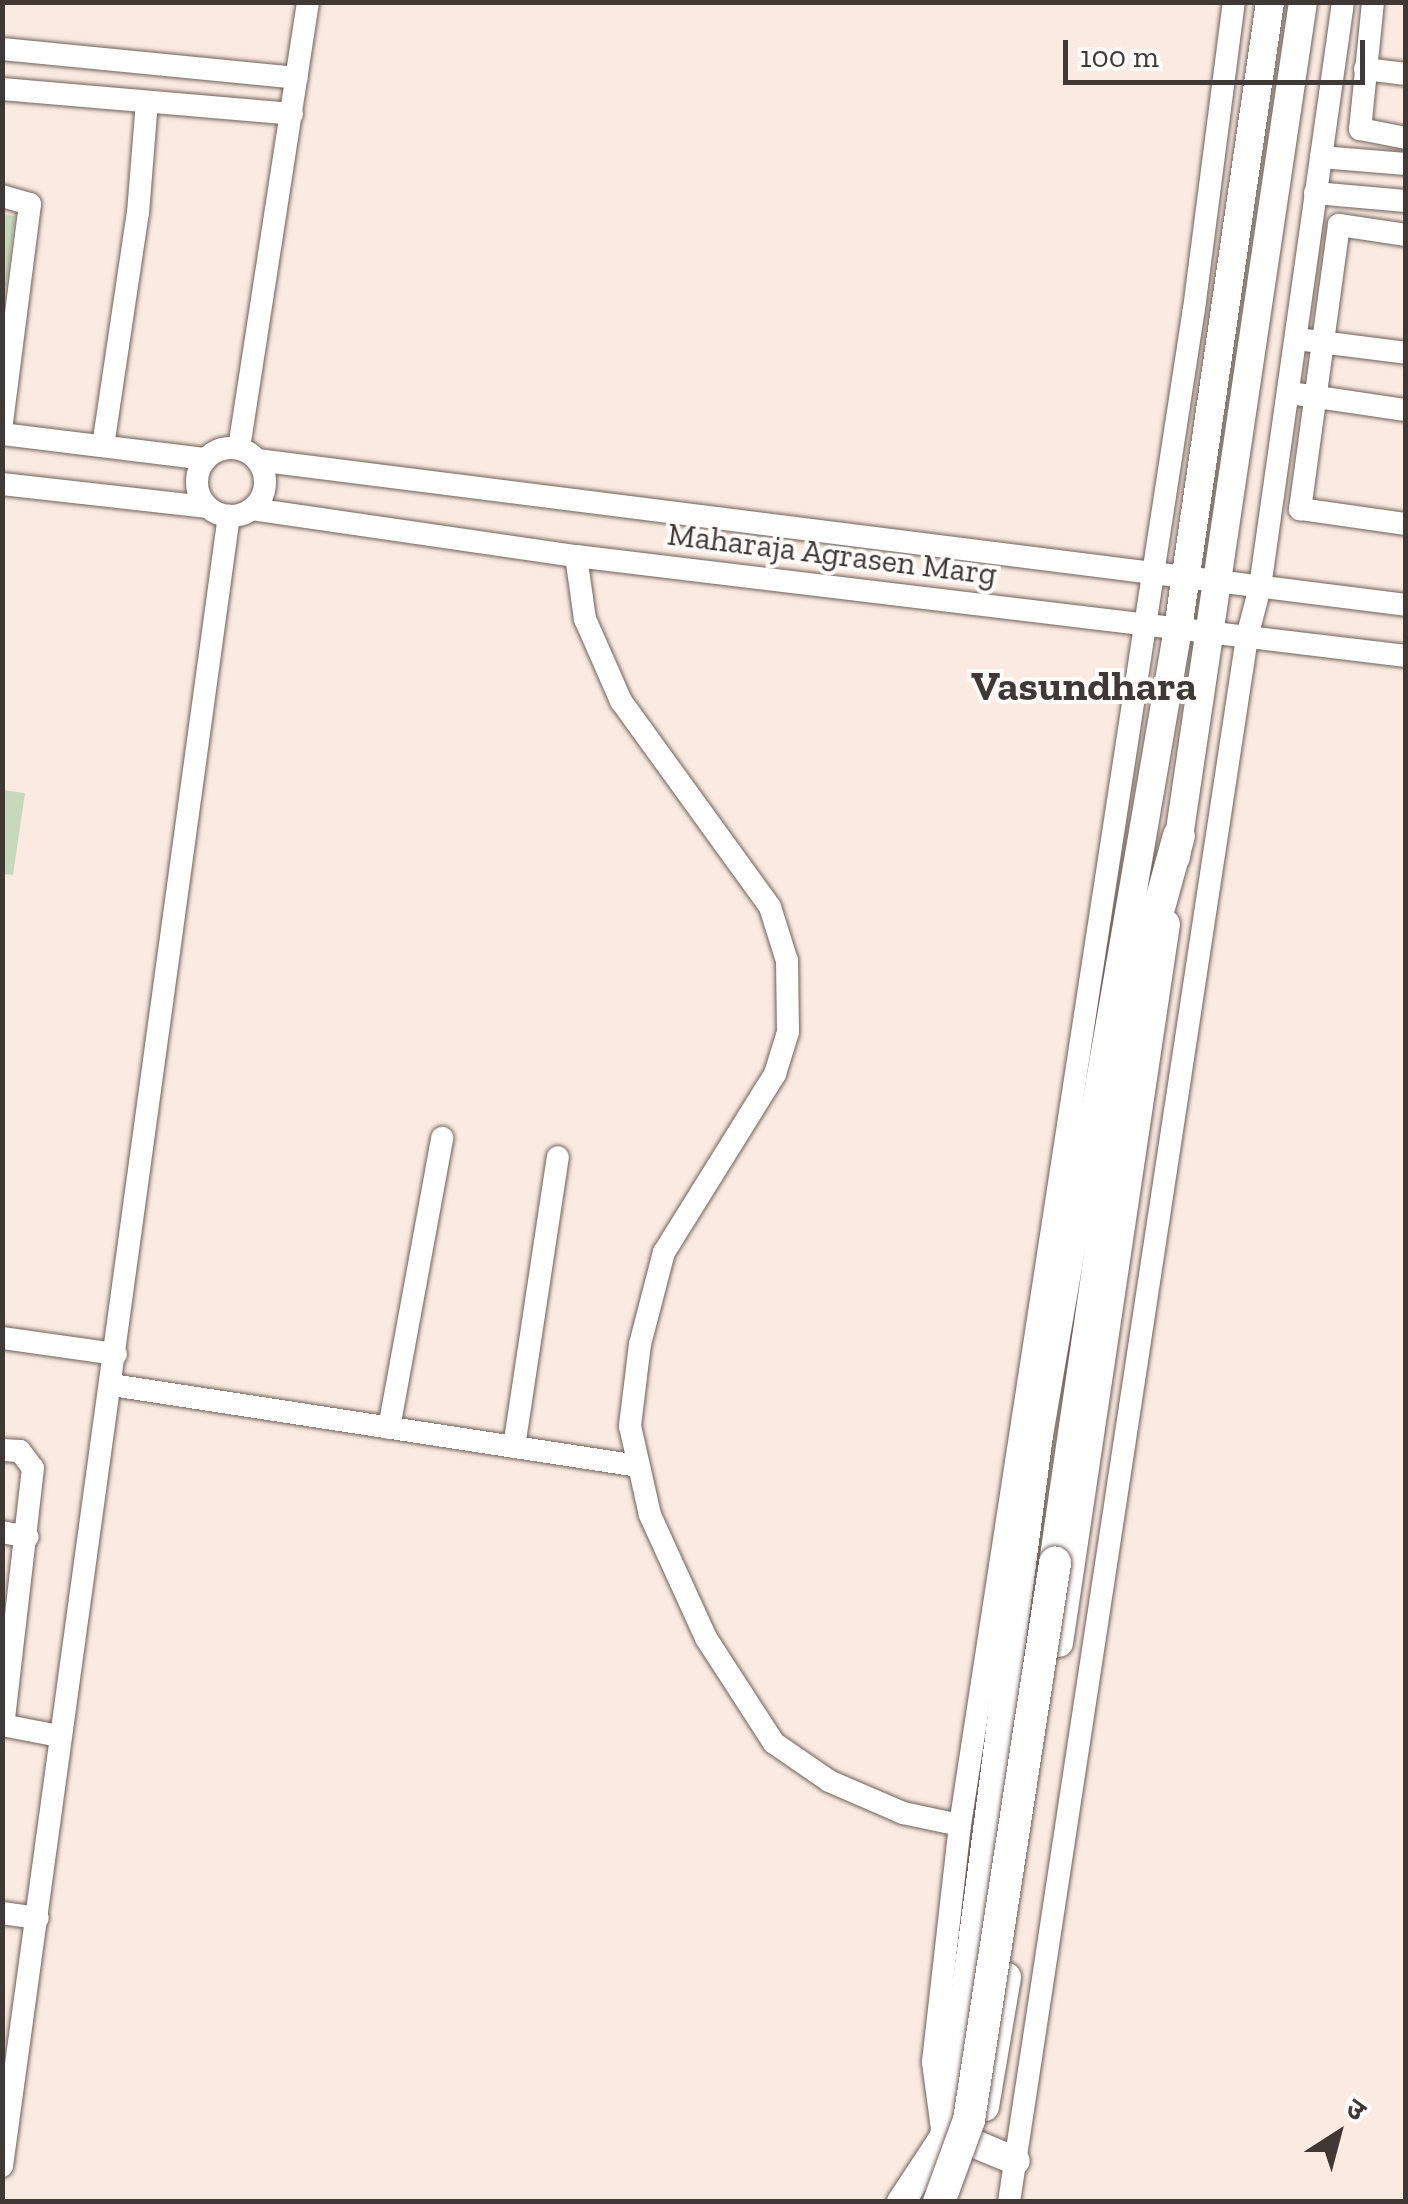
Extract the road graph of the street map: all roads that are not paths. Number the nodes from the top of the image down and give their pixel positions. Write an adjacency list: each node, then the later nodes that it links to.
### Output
1 (308, 2): 10 (street)
2 (1234, 2): 36 (street)
3 (1270, 2): 37 (main road)
4 (1302, 2): 38 (main road)
5 (1342, 2): 15 (street)
6 (1374, 2): 8 (street)
7 (2, 48): 10 (street)
8 (1365, 69): 9 (street); 14 (street)
9 (1406, 74)
10 (297, 78): 13 (street)
11 (2, 89): 12 (street)
12 (147, 102): 13 (street); 28 (street)
13 (292, 114): 29 (street)
14 (1406, 138)
15 (1322, 158): 16 (street); 17 (street)
16 (1406, 164)
17 (1315, 193): 19 (street); 22 (street)
18 (2, 196): 21 (street)
19 (1406, 201)
20 (1406, 235): 22 (street)
21 (10, 292): 26 (street)
22 (1308, 340): 23 (street); 24 (street)
23 (1406, 353)
24 (1300, 394): 25 (street); 34 (street); 39 (street)
25 (1406, 410)
26 (2, 424)
27 (2, 434): 28 (street)
28 (102, 446): 30 (street)
29 (248, 454): 30 (street); 32 (street); 36 (street, Maharaja Agrasen Marg)
30 (205, 460): 33 (street)
31 (2, 484): 33 (street)
32 (252, 509): 33 (street); 35 (street, Maharaja Agrasen Marg)
33 (219, 512): 50 (street)
34 (1406, 524)
35 (576, 556): 41 (street, Maharaja Agrasen Marg); 55 (street)
36 (1152, 574): 37 (street, Maharaja Agrasen Marg); 41 (street)
37 (1186, 578): 38 (street, Maharaja Agrasen Marg); 42 (main road)
38 (1216, 581): 39 (street, Maharaja Agrasen Marg); 43 (main road)
39 (1260, 587): 40 (street, Maharaja Agrasen Marg); 44 (street)
40 (1406, 605)
41 (1145, 625): 42 (street, Maharaja Agrasen Marg); 60 (street)
42 (1178, 629): 43 (street, Maharaja Agrasen Marg); 63 (main road)
43 (1208, 632): 44 (street, Maharaja Agrasen Marg); 46 (main road)
44 (1247, 637): 45 (street, Maharaja Agrasen Marg); 65 (street)
45 (1406, 656)
46 (1179, 836): 64 (main road); 68 (highway, bridge)
47 (442, 1138): 52 (street)
48 (558, 1157): 53 (street)
49 (2, 1338): 50 (street)
50 (116, 1354): 51 (street)
51 (112, 1386): 52 (street); 59 (street)
52 (389, 1428): 53 (street)
53 (514, 1447): 55 (street)
54 (2, 1450): 57 (street)
55 (638, 1466): 60 (street)
56 (2, 1532): 57 (street)
57 (28, 1537): 58 (street)
58 (3, 1726): 59 (street)
59 (59, 1736): 62 (street)
60 (960, 1825): 63 (street)
61 (2, 1912): 62 (street)
62 (38, 1918): 66 (street)
63 (943, 2138): 67 (main road)
64 (975, 2144): 65 (main road); 68 (main road)
65 (1016, 2161): 70 (street)
66 (2, 2166)
67 (925, 2171): 68 (main road); 69 (main road)
68 (950, 2195)
69 (901, 2202)
70 (1010, 2202)

